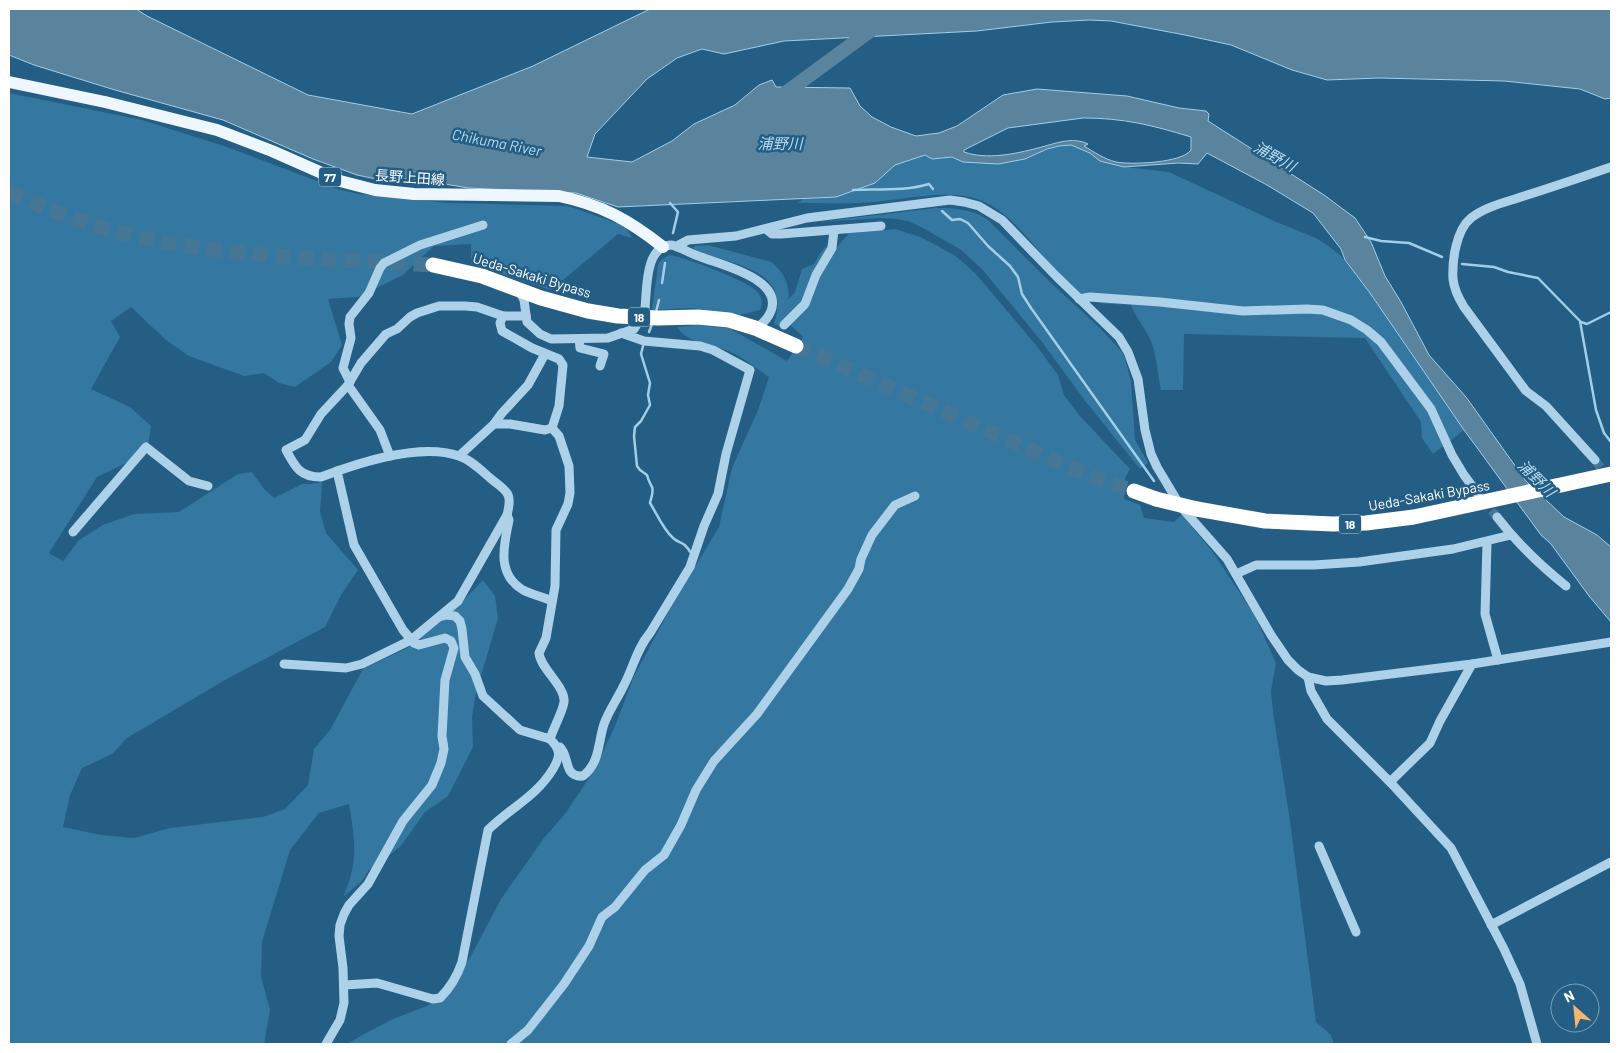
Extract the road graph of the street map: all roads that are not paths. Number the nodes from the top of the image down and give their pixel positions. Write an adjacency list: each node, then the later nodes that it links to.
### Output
1 (9, 82): 8 (main road, 長野上田線 / 77)
2 (1611, 167): 30 (street)
3 (482, 225): 25 (street)
4 (881, 226): 6 (street)
5 (766, 229): 6 (street); 7 (street); 12 (street)
6 (834, 230): 19 (street)
7 (677, 246): 8 (street); 14 (street)
8 (663, 247): 13 (street)
9 (433, 265): 10 (highway, Ueda-Sakaki Bypass / 18)
10 (519, 290): 11 (highway, Ueda-Sakaki Bypass / 18); 16 (street)
11 (541, 298): 16 (street); 18 (highway, Ueda-Sakaki Bypass / 18)
12 (1079, 299): 35 (street); 42 (street)
13 (644, 308)
14 (769, 314): 18 (street); 19 (street)
15 (503, 316): 16 (street); 23 (street); 25 (street)
16 (526, 316): 21 (street)
17 (639, 321): 20 (street)
18 (755, 328): 19 (highway, Ueda-Sakaki Bypass / 18)
19 (779, 330): 22 (highway, Ueda-Sakaki Bypass / 18)
20 (621, 333): 21 (street); 52 (street)
21 (579, 339): 24 (street)
22 (796, 346)
23 (545, 354): 26 (street); 27 (street)
24 (600, 366)
25 (349, 384): 28 (street); 31 (street)
26 (494, 424): 27 (street); 29 (street)
27 (552, 428): 44 (street)
28 (390, 456): 29 (street); 31 (street)
29 (459, 456): 37 (street)
30 (1595, 460)
31 (337, 471): 46 (street)
32 (1611, 474): 34 (highway, Ueda-Sakaki Bypass / 18, bridge)
33 (208, 486): 39 (street)
34 (1134, 491)
35 (1478, 494)
36 (915, 496): 60 (street)
37 (507, 515): 44 (street); 45 (street)
38 (1497, 517): 40 (street)
39 (73, 532)
40 (1511, 536): 41 (street); 43 (street)
41 (1487, 542): 42 (street); 48 (street)
42 (1236, 574): 51 (street)
43 (1566, 586)
44 (552, 601): 52 (street)
45 (438, 617): 46 (street); 52 (street)
46 (411, 640): 49 (street); 58 (street)
47 (1611, 642): 48 (street)
48 (1498, 660): 50 (street)
49 (284, 664)
50 (1472, 664): 51 (street); 53 (street)
51 (1308, 677): 53 (street)
52 (553, 742): 58 (street)
53 (1390, 782): 56 (street)
54 (1319, 846): 57 (street)
55 (1611, 862): 56 (street)
56 (1491, 925): 61 (street)
57 (1356, 932)
58 (344, 985): 59 (street)
59 (326, 1044)
60 (511, 1044)
61 (1537, 1044)

